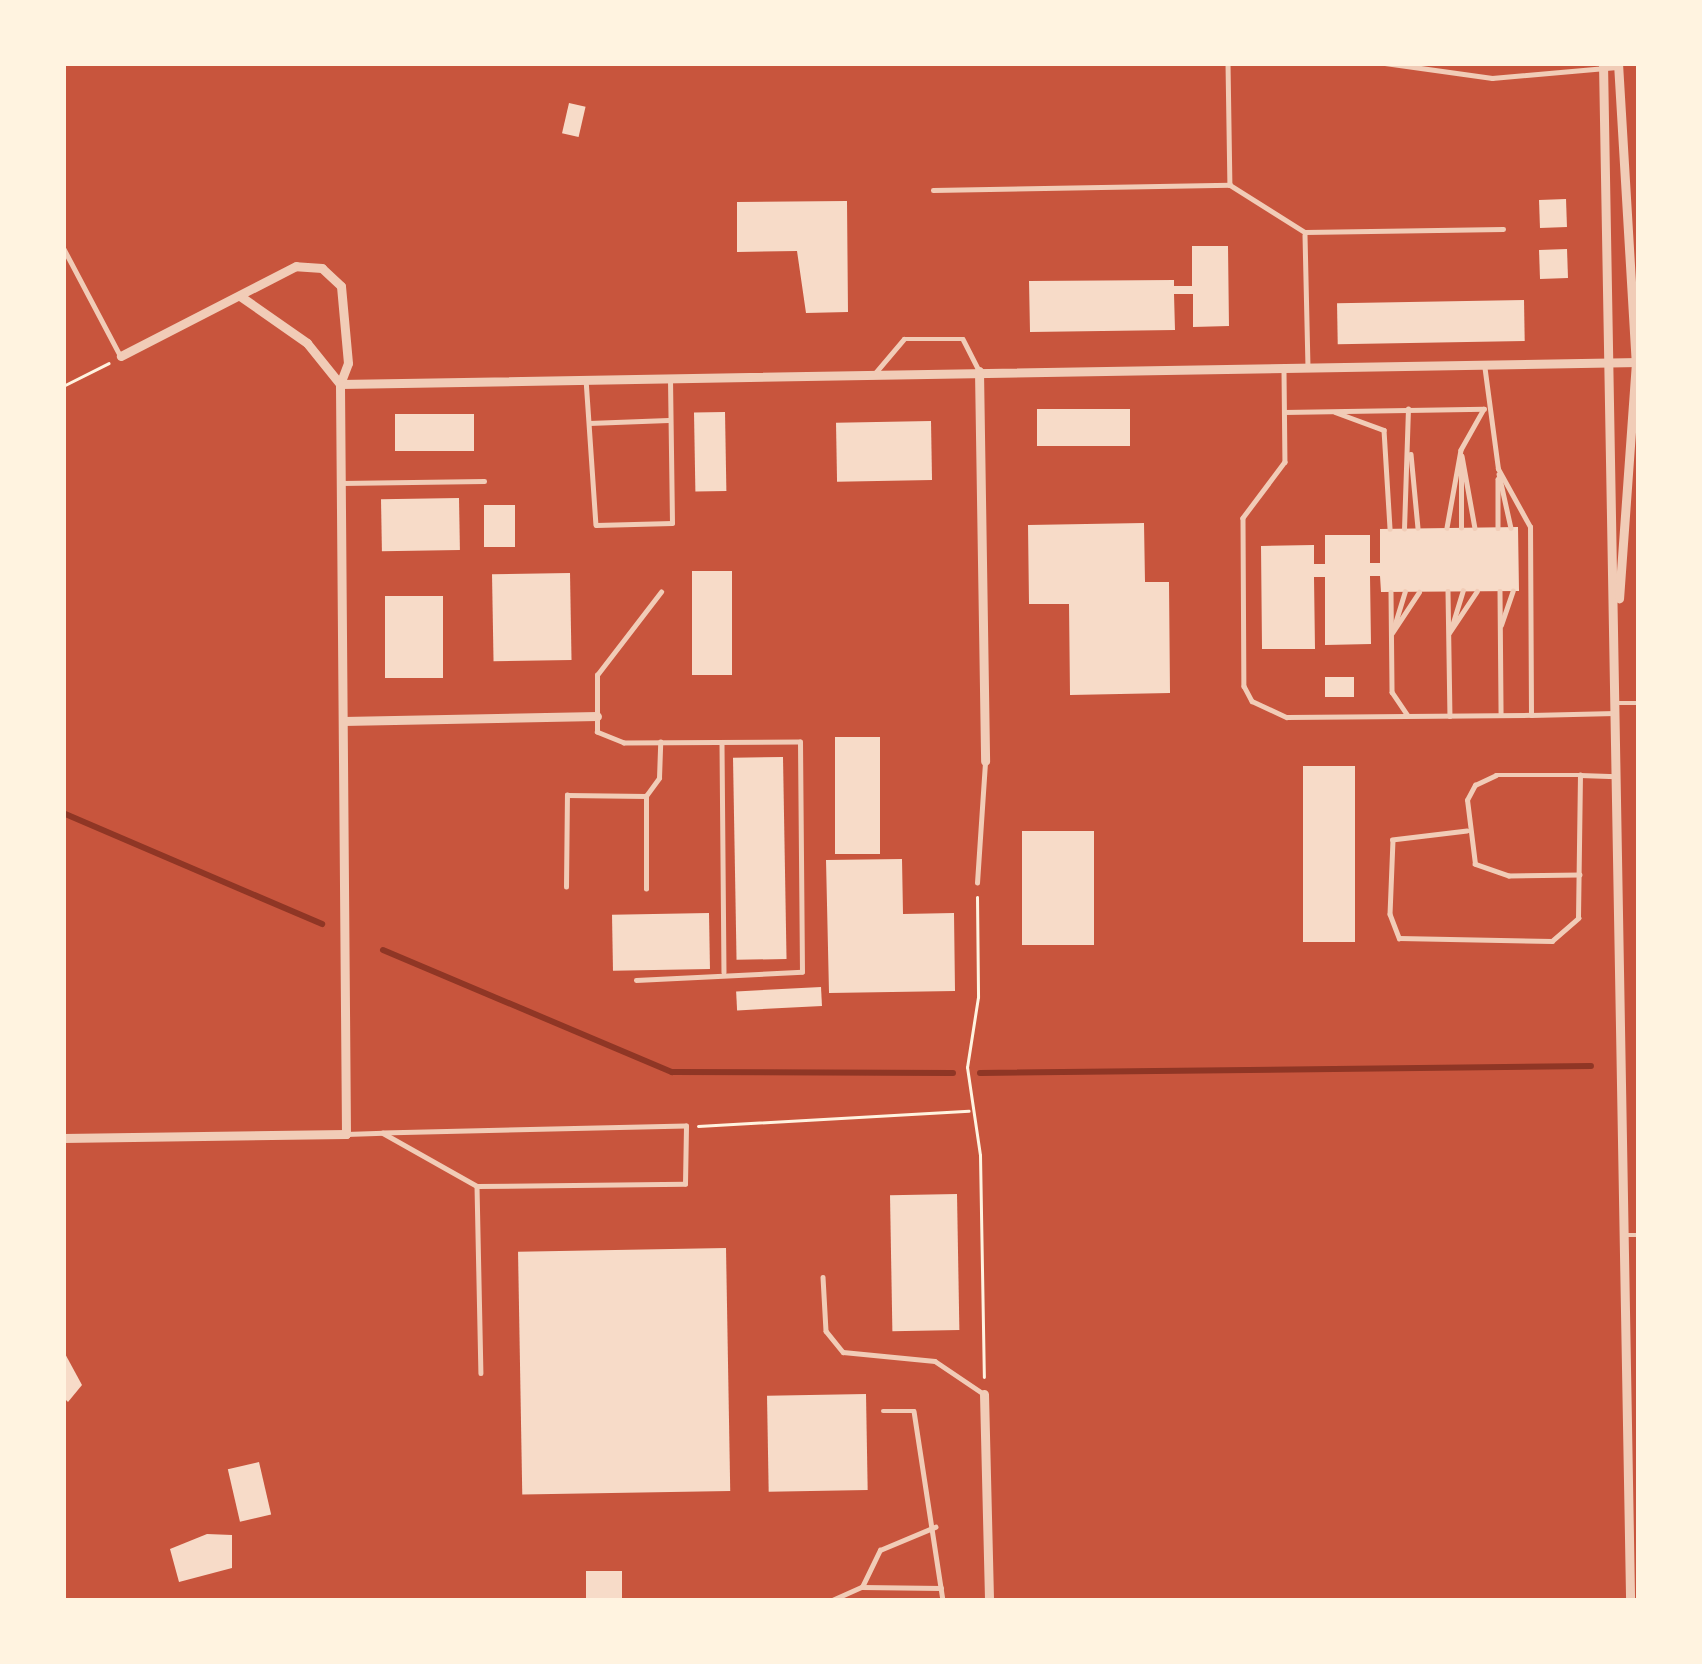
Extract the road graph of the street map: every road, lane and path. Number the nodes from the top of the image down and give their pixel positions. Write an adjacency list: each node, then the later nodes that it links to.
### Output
1 (1228, 63): 5 (lane)
2 (1385, 63): 4 (lane)
3 (1619, 65): 4 (lane); 13 (street)
4 (1603, 66): 12 (street)
5 (1230, 185): 6 (lane); 8 (lane)
6 (933, 190)
7 (1503, 229): 8 (lane)
8 (1305, 232): 15 (lane)
9 (63, 247): 11 (lane)
10 (240, 296): 11 (street); 21 (street); 21 (street)
11 (121, 356): 22 (path)
12 (1606, 362): 13 (street); 14 (street); 51 (street)
13 (1637, 362): 51 (street)
14 (1484, 364): 15 (street); 25 (lane)
15 (1307, 367): 16 (street)
16 (1283, 368): 17 (street); 26 (lane)
17 (979, 371): 18 (street); 18 (lane); 65 (street)
18 (875, 373): 19 (street)
19 (670, 377): 20 (street); 27 (lane)
20 (586, 379): 21 (street); 28 (lane)
21 (340, 384): 33 (street)
22 (63, 386)
23 (1330, 409): 24 (lane); 26 (lane); 40 (lane)
24 (1408, 409): 25 (lane); 29 (lane)
25 (1484, 409): 30 (lane); 31 (lane)
26 (1284, 412): 60 (lane)
27 (670, 420): 28 (lane); 28 (lane)
28 (590, 423)
29 (1409, 443): 34 (lane); 41 (lane)
30 (1461, 450): 35 (lane); 36 (lane); 37 (lane)
31 (1498, 469): 38 (lane); 39 (lane); 58 (lane)
32 (484, 481): 33 (lane)
33 (341, 483): 62 (street)
34 (1418, 528)
35 (1447, 528)
36 (1461, 528)
37 (1475, 528)
38 (1498, 528)
39 (1510, 528)
40 (1390, 529)
41 (1404, 529)
42 (1462, 591): 54 (lane)
43 (1477, 591): 54 (lane)
44 (1500, 591): 52 (lane)
45 (1513, 591): 52 (lane)
46 (661, 592): 59 (lane)
47 (1391, 592): 53 (lane)
48 (1405, 592): 53 (lane)
49 (1420, 592): 53 (lane)
50 (1448, 592): 54 (lane)
51 (1616, 621): 56 (street)
52 (1500, 631): 57 (lane)
53 (1392, 633): 60 (lane)
54 (1449, 633): 61 (lane)
55 (1639, 703): 56 (lane)
56 (1617, 708): 58 (lane); 67 (street)
57 (1501, 715): 58 (lane); 61 (lane)
58 (1531, 715)
59 (597, 716): 62 (street); 63 (lane)
60 (1408, 716): 61 (lane)
61 (1450, 716)
62 (343, 721): 79 (street)
63 (660, 742): 64 (lane); 68 (lane)
64 (722, 742): 74 (lane); 74 (lane)
65 (985, 761): 71 (lane)
66 (1580, 775): 67 (lane); 69 (lane); 70 (lane)
67 (1618, 776): 82 (street)
68 (646, 796): 72 (lane); 73 (lane)
69 (1467, 831): 70 (lane); 70 (lane)
70 (1580, 875)
71 (977, 883): 76 (path)
72 (566, 887)
73 (646, 889)
74 (724, 972): 75 (lane)
75 (636, 980)
76 (971, 1111): 77 (path); 86 (path)
77 (686, 1126): 78 (lane); 81 (lane)
78 (383, 1133): 79 (lane); 81 (lane)
79 (346, 1134): 80 (street)
80 (63, 1138)
81 (477, 1186): 85 (lane)
82 (1624, 1235): 83 (lane); 94 (street)
83 (1639, 1235)
84 (823, 1277): 86 (lane)
85 (481, 1373)
86 (984, 1394): 93 (street)
87 (883, 1411): 88 (lane)
88 (934, 1527): 89 (lane); 90 (lane)
89 (862, 1588): 90 (lane); 91 (lane)
90 (943, 1588): 92 (lane)
91 (830, 1601)
92 (944, 1601)
93 (989, 1601)
94 (1630, 1601)

